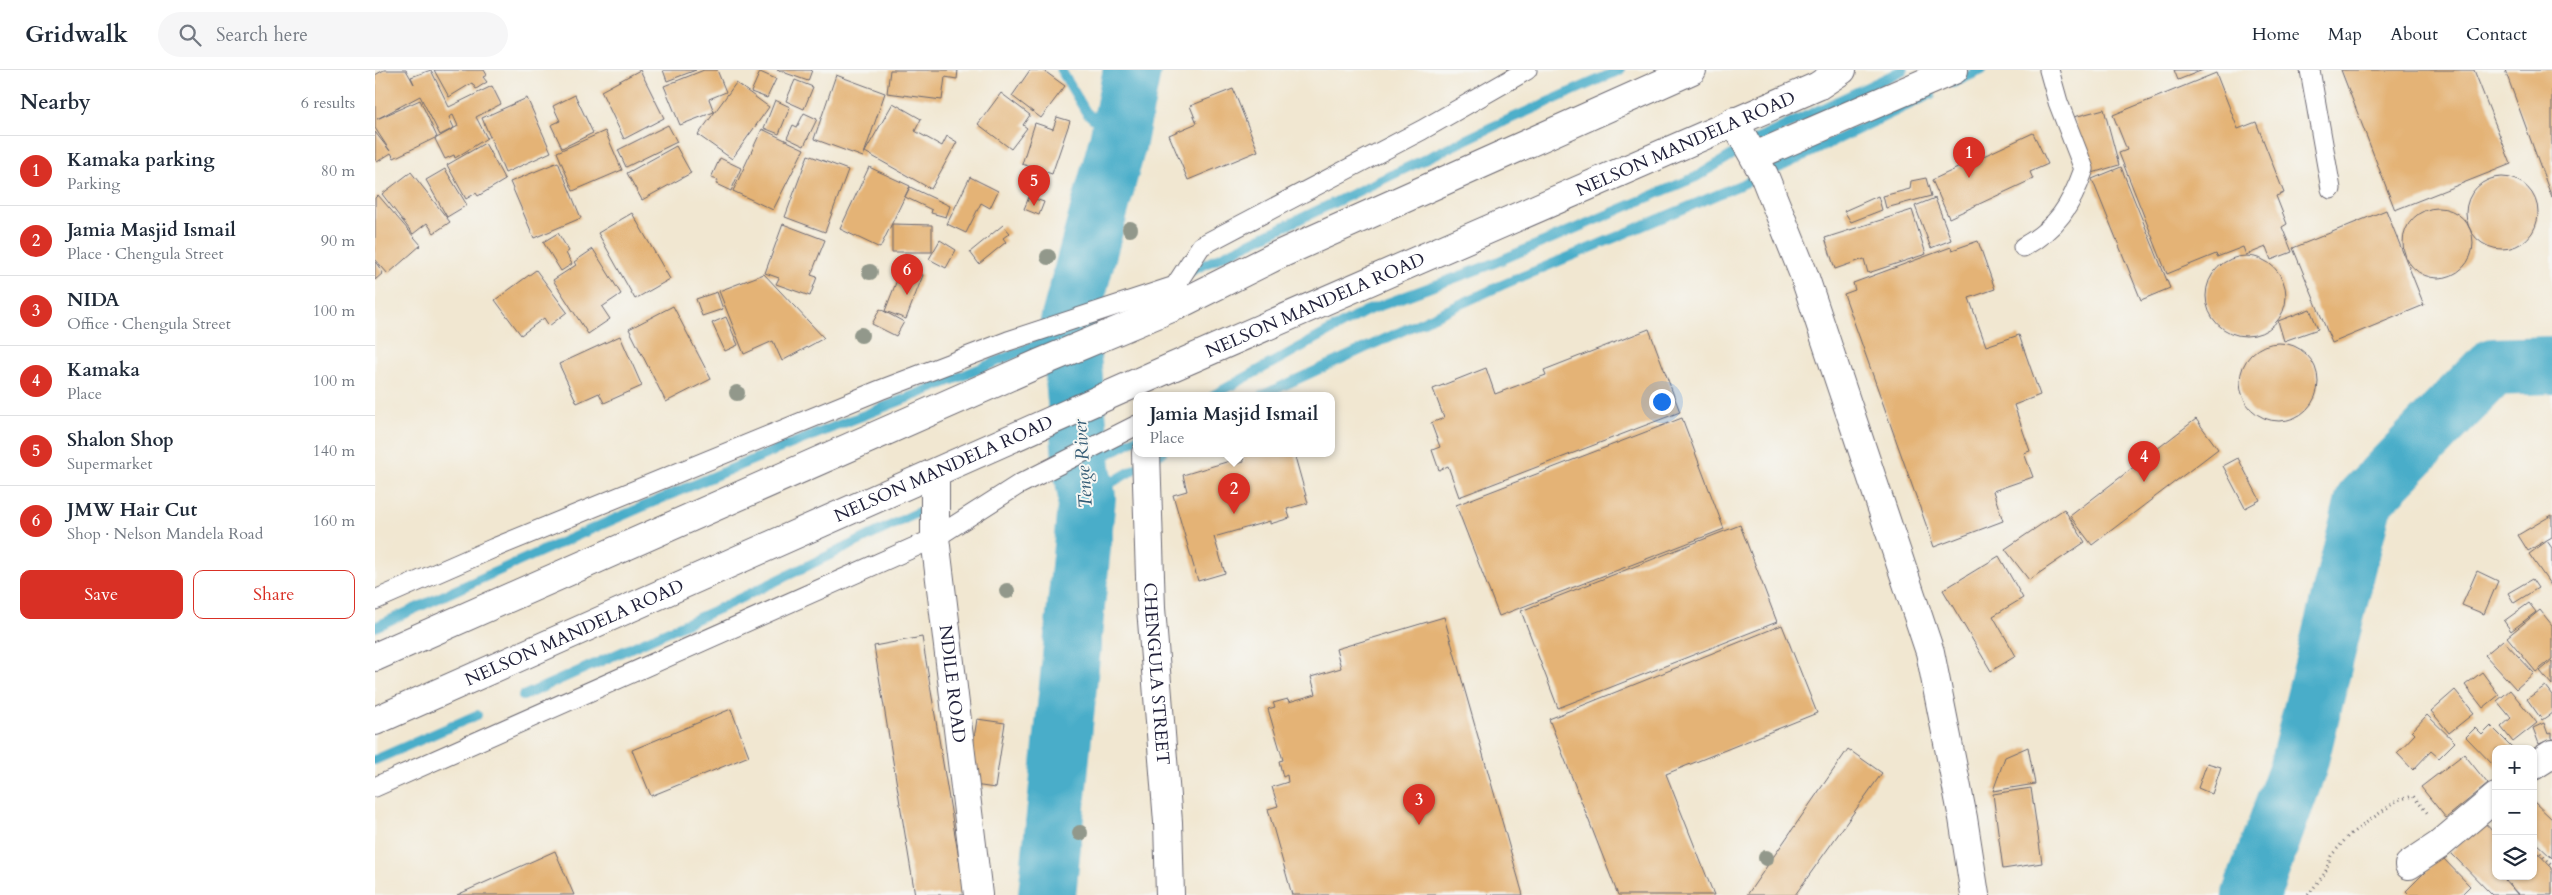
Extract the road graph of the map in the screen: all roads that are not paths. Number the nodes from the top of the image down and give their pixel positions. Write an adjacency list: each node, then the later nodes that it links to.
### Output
1 (1527, 70): 11 (lane)
2 (1692, 70): 11 (main road)
3 (1842, 70): 7 (main road, NELSON MANDELA ROAD)
4 (1954, 70): 8 (main road)
5 (2049, 70): 10 (lane)
6 (2310, 70): 9 (lane)
7 (1734, 121): 8 (main road); 12 (main road, NELSON MANDELA ROAD)
8 (1755, 156): 31 (main road)
9 (2331, 190)
10 (2023, 247)
11 (1175, 296): 19 (lane); 20 (main road)
12 (1149, 386): 14 (main road, NELSON MANDELA ROAD)
13 (1133, 392): 17 (main road, NELSON MANDELA ROAD)
14 (1134, 392)
15 (1133, 427): 18 (lane)
16 (1146, 457): 26 (main road, CHENGULA STREET)
17 (935, 474): 18 (main road, NDILE ROAD); 21 (main road, NELSON MANDELA ROAD)
18 (935, 538): 24 (lane); 28 (main road, NDILE ROAD)
19 (375, 600)
20 (375, 657)
21 (375, 721)
22 (2552, 754): 23 (main road)
23 (2537, 763)
24 (375, 787)
25 (2492, 800): 27 (main road)
26 (1168, 822): 29 (main road, CHENGULA STREET); 30 (lane)
27 (2409, 865)
28 (977, 895)
29 (1170, 895)
30 (1178, 895)
31 (1975, 895)

